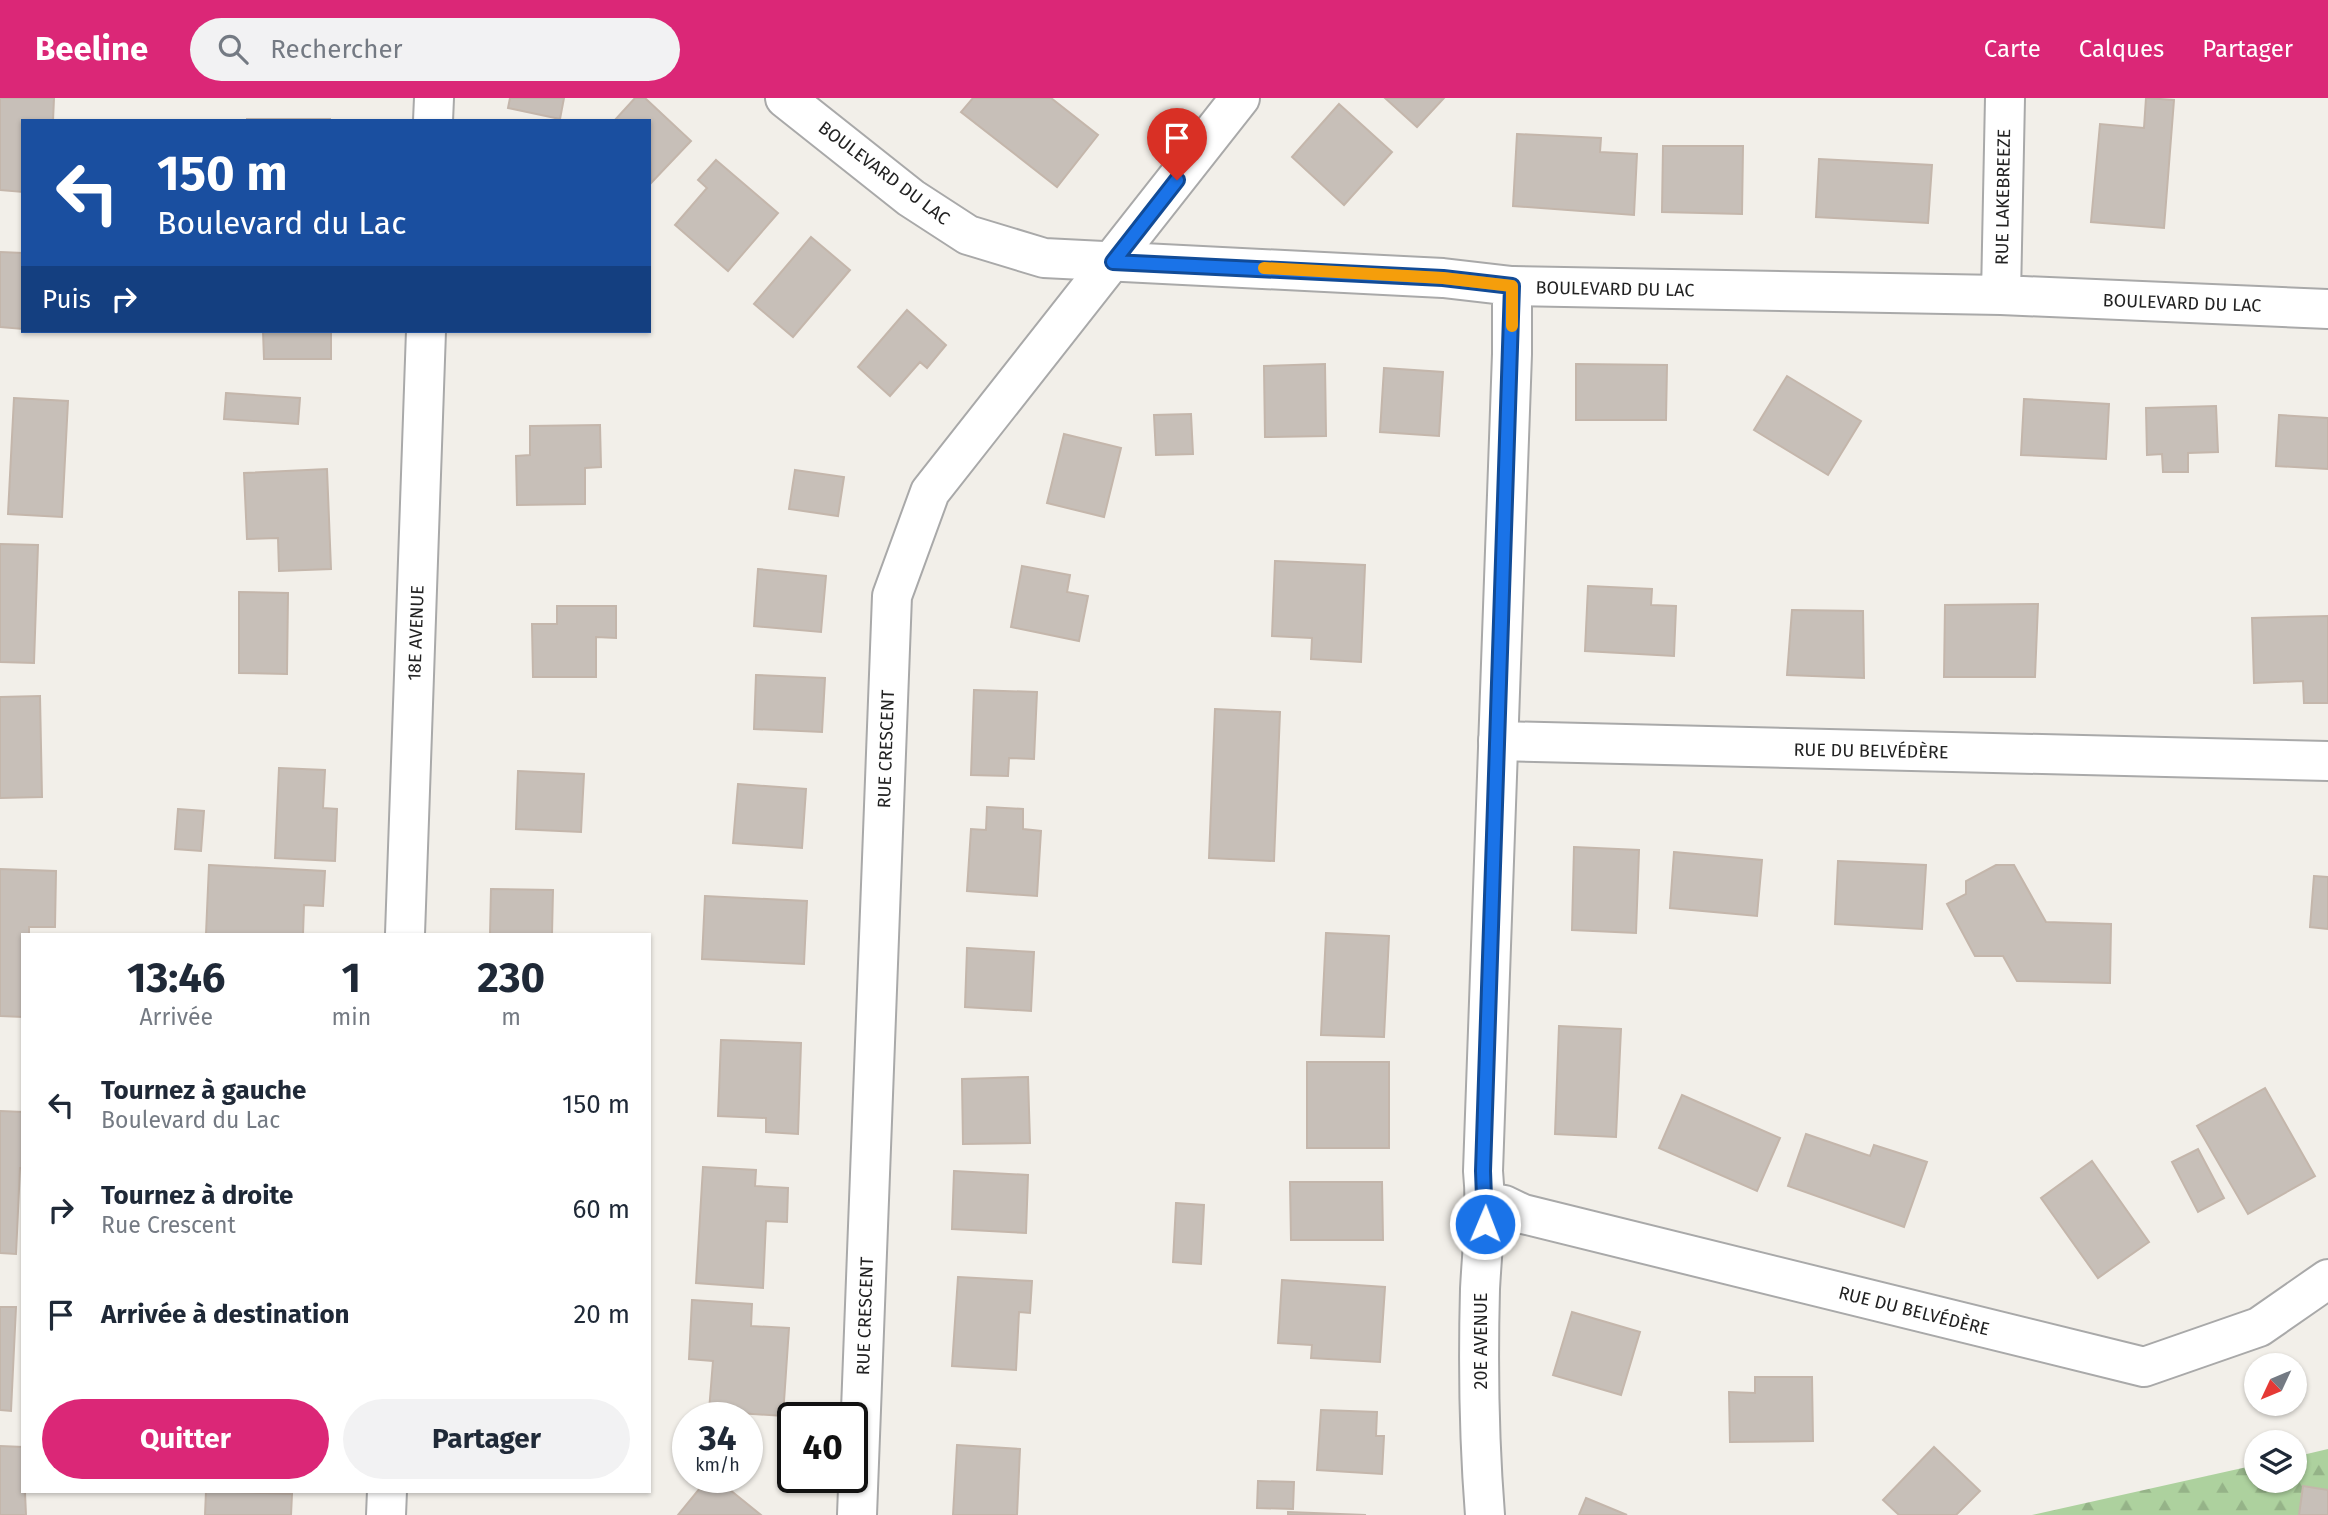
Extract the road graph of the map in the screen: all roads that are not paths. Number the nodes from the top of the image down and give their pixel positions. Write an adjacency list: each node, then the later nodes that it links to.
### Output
1 (434, 98): 5 (street)
2 (785, 98): 6 (street, BOULEVARD DU LAC)
3 (1240, 98): 6 (street, RUE CRESCENT)
4 (2005, 98): 8 (street, RUE LAKEBREEZE)
5 (433, 119)
6 (1113, 262): 7 (street, BOULEVARD DU LAC); 18 (street, RUE CRESCENT)
7 (1512, 286): 8 (street, BOULEVARD DU LAC); 11 (street, 20E AVENUE)
8 (2001, 295): 9 (street, BOULEVARD DU LAC)
9 (2328, 309)
10 (426, 333): 13 (street, 18E AVENUE)
11 (1498, 741): 12 (street, RUE DU BELVÉDÈRE); 14 (street, 20E AVENUE)
12 (2328, 761)
13 (405, 933)
14 (1486, 1202): 15 (street, RUE DU BELVÉDÈRE); 19 (street, 20E AVENUE)
15 (2328, 1279)
16 (387, 1493): 17 (street)
17 (386, 1515)
18 (857, 1515)
19 (1485, 1515)

